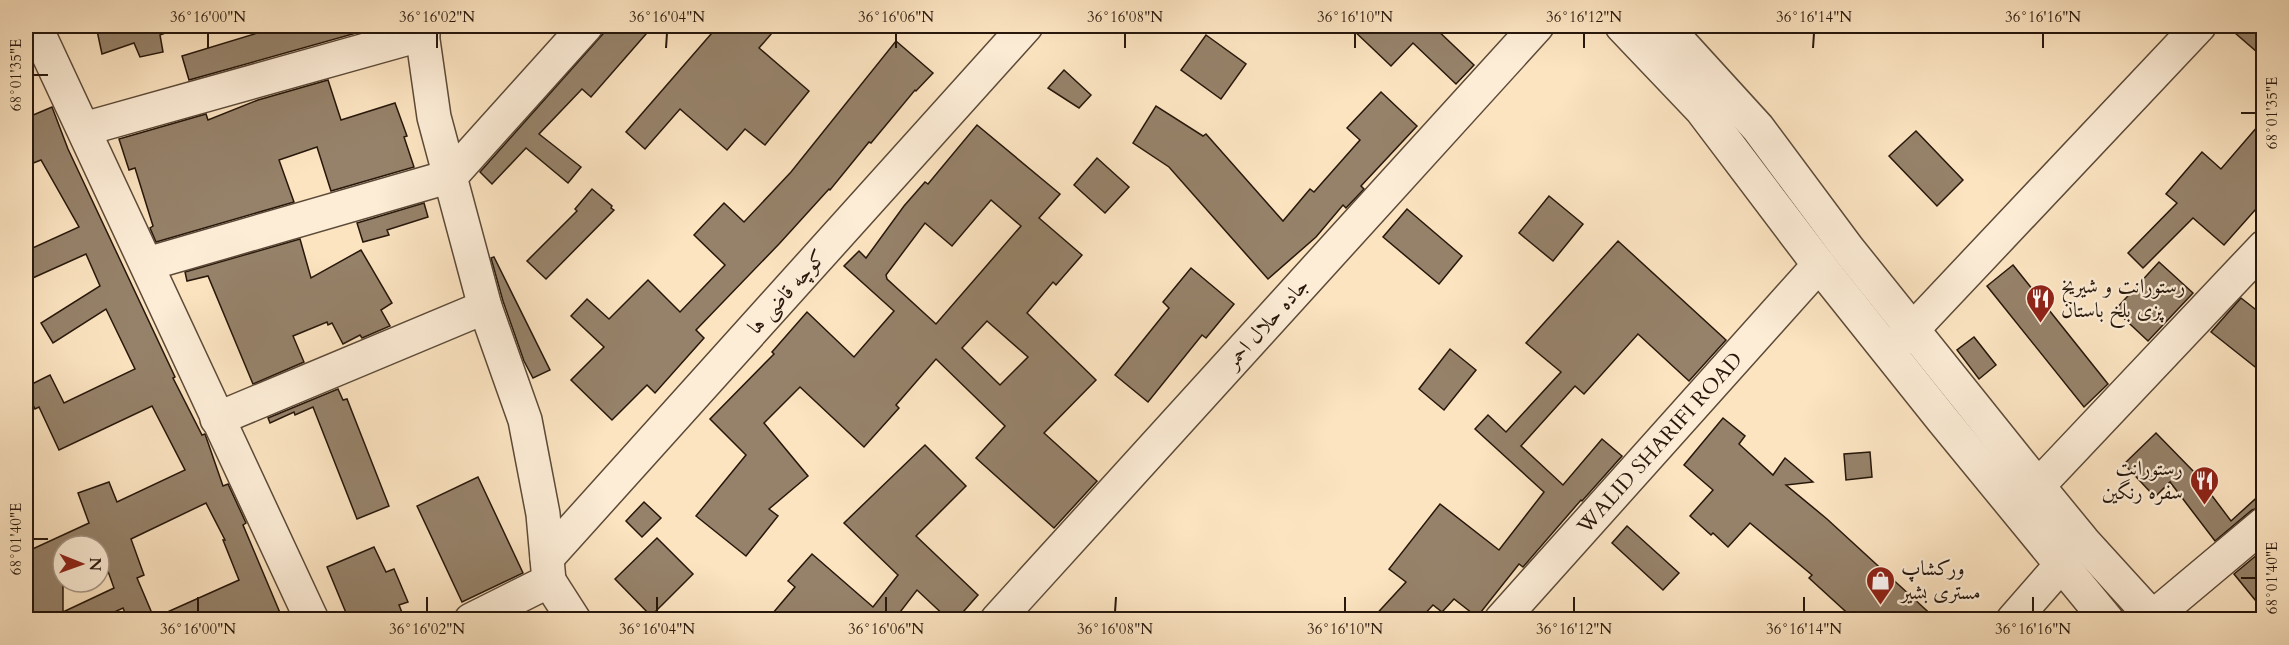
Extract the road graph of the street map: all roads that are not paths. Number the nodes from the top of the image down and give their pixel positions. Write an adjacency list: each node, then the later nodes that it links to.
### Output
1 (35, 26): 9 (street)
2 (586, 26): 10 (street)
3 (1026, 26): 21 (street, کوچه قاضی ها)
4 (1537, 26): 26 (street, جاده حلال احمر)
5 (1622, 26): 13 (street)
6 (1665, 26): 15 (street)
7 (2199, 26): 15 (street)
8 (422, 30): 9 (street); 10 (street)
9 (84, 129): 12 (street)
10 (451, 176): 12 (street); 14 (street)
11 (2264, 247): 18 (street)
12 (147, 264): 17 (street)
13 (1819, 265): 16 (street); 27 (street, WALID SHARIFI ROAD)
14 (485, 307): 17 (street); 21 (street)
15 (1913, 329): 16 (street); 18 (street)
16 (1888, 351): 20 (street)
17 (217, 419): 23 (street)
18 (2038, 486): 22 (street)
19 (2264, 524): 22 (street)
20 (2062, 564): 28 (street); 29 (street)
21 (548, 570): 24 (street); 25 (street)
22 (2154, 618)
23 (312, 620)
24 (471, 620)
25 (574, 620)
26 (997, 620)
27 (1501, 620)
28 (2013, 620)
29 (2108, 620)

